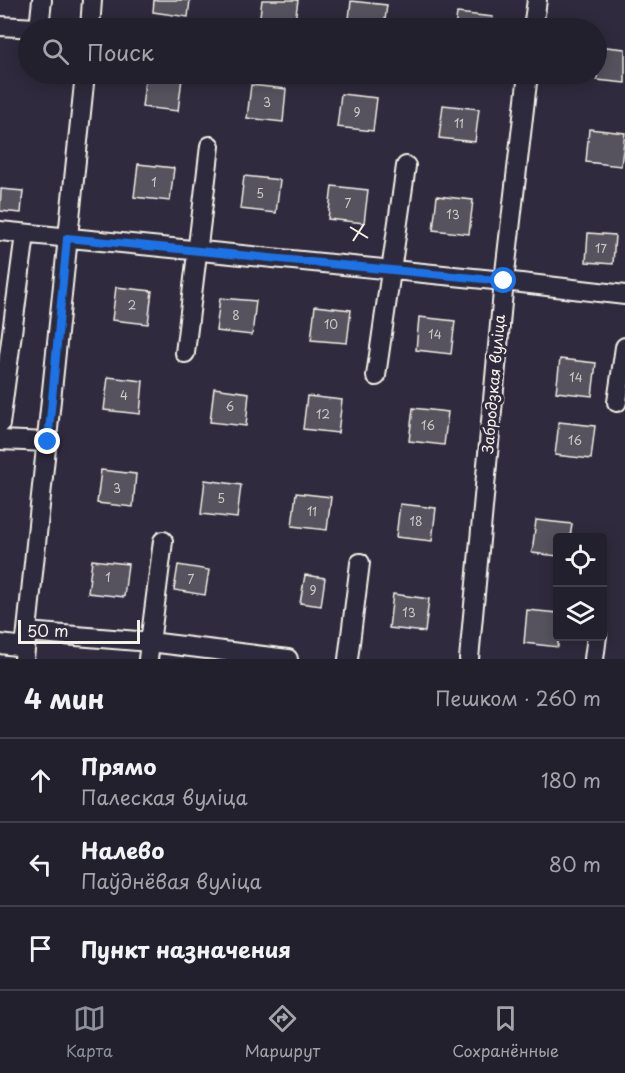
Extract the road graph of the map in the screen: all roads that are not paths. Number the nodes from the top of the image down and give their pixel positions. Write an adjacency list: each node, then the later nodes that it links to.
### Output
1 (42, 0): 4 (street)
2 (92, 0): 5 (street)
3 (537, 0): 6 (street)
4 (39, 18)
5 (91, 18)
6 (534, 18)
7 (0, 26): 8 (street)
8 (18, 27)
9 (84, 84): 15 (street)
10 (527, 84): 18 (street, Забродзкая вуліца)
11 (210, 146): 16 (street)
12 (406, 166): 17 (street)
13 (0, 231): 14 (street)
14 (25, 234): 15 (street); 24 (street)
15 (67, 238): 16 (street); 26 (street)
16 (199, 251): 17 (street); 21 (street)
17 (391, 270): 18 (street); 22 (street)
18 (504, 281): 19 (street); 35 (street, Забродзкая вуліца)
19 (625, 296)
20 (625, 347): 23 (street)
21 (185, 353)
22 (376, 376)
23 (617, 402)
24 (0, 424)
25 (0, 440): 26 (street)
26 (48, 442): 31 (street)
27 (163, 542): 32 (street)
28 (360, 563): 34 (street)
29 (596, 641): 36 (street)
30 (0, 644): 31 (street)
31 (26, 646): 32 (street)
32 (149, 651): 33 (street)
33 (288, 659)
34 (348, 659)
35 (469, 659)
36 (594, 659)

